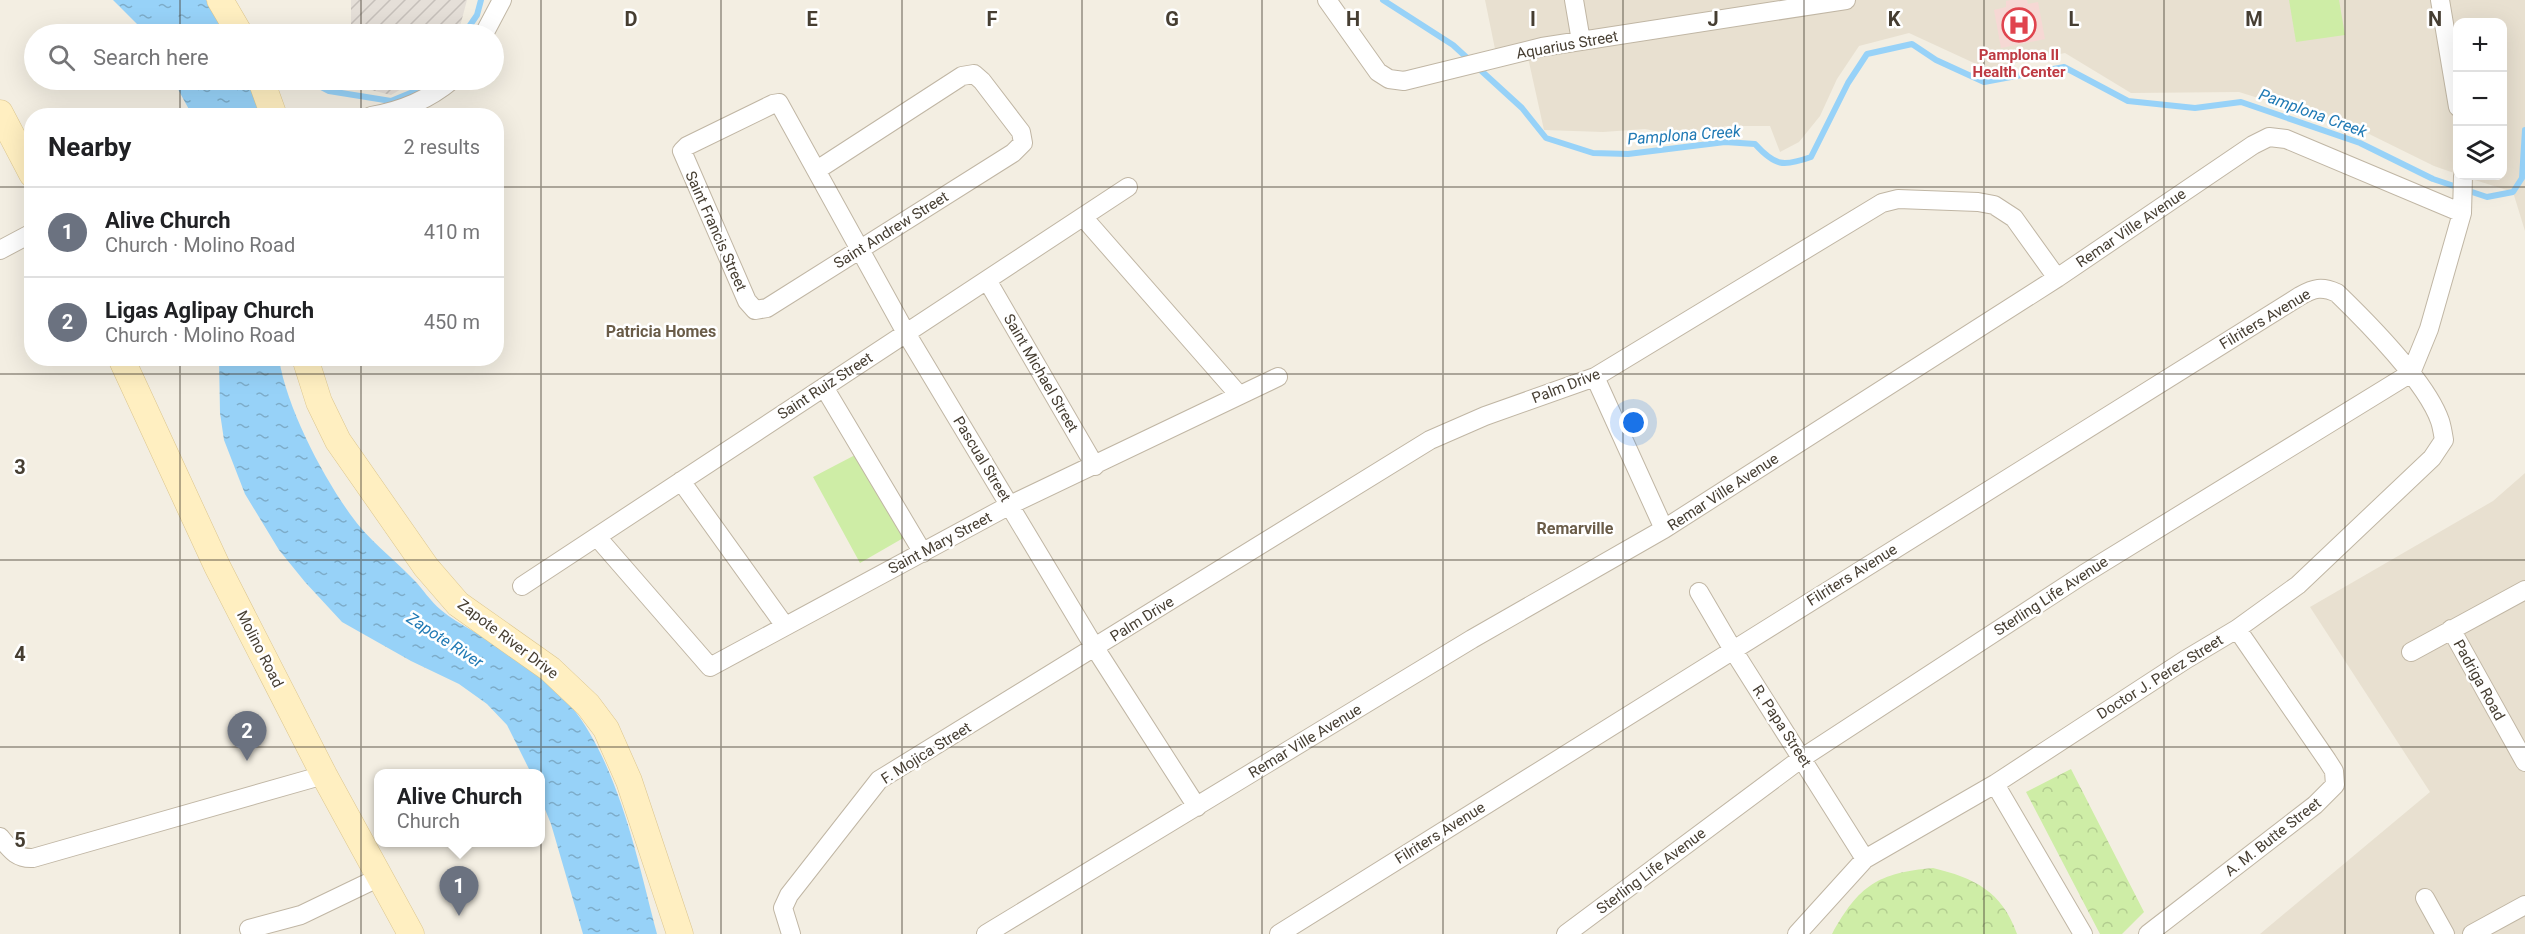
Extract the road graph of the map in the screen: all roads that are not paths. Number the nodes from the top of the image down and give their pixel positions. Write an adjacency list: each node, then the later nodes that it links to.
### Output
1 (220, 0): 8 (main road)
2 (502, 0): 9 (street)
3 (1327, 0): 10 (street, Aquarius Street)
4 (1574, 0): 10 (street)
5 (1846, 0): 7 (street, Aquarius Street)
6 (2440, 0): 11 (street)
7 (1750, 8): 10 (street, Aquarius Street)
8 (234, 24)
9 (489, 24)
10 (1581, 41)
11 (2453, 82)
12 (265, 90): 15 (main road)
13 (440, 90): 16 (street)
14 (779, 103): 19 (street, Pascual Street); 29 (street, Saint Francis Street)
15 (271, 108)
16 (402, 108)
17 (0, 113): 18 (main road)
18 (24, 159)
19 (817, 170): 26 (street, Pascual Street); 26 (street, Saint Andrew Street)
20 (2463, 180): 22 (street)
21 (1128, 187): 23 (street, Saint Ruiz Street)
22 (2462, 205): 27 (street, Remar Ville Avenue); 33 (street)
23 (1083, 216): 28 (street, Saint Ruiz Street); 37 (street)
24 (24, 237): 25 (street)
25 (0, 250)
26 (861, 250): 29 (street, Saint Andrew Street); 30 (street, Pascual Street)
27 (2057, 278): 35 (street, Palm Drive); 41 (street, Remar Ville Avenue)
28 (987, 280): 30 (street, Saint Ruiz Street); 38 (street, Saint Michael Street)
29 (755, 309)
30 (906, 333): 36 (street, Saint Ruiz Street); 40 (street, Pascual Street)
31 (125, 366): 55 (main road, Molino Road)
32 (308, 366): 65 (main road, Zapote River Drive)
33 (2411, 373): 48 (street, Doctor J. Perez Street); 51 (street, Filriters Avenue); 54 (street, Sterling Life Avenue)
34 (1278, 377): 37 (street, Saint Mary Street)
35 (1595, 377): 41 (street); 50 (street, Palm Drive)
36 (824, 387): 39 (street, Saint Ruiz Street); 43 (street)
37 (1239, 395): 38 (street, Saint Mary Street)
38 (1095, 466): 40 (street, Saint Mary Street)
39 (681, 481): 42 (street, Saint Ruiz Street); 47 (street)
40 (1010, 505): 43 (street, Saint Mary Street); 50 (street, Pascual Street)
41 (1664, 530): 57 (street, Remar Ville Avenue)
42 (597, 537): 44 (street, Saint Ruiz Street); 47 (street, Saint Mary Street)
43 (923, 553): 47 (street, Saint Mary Street)
44 (522, 586)
45 (2525, 590): 49 (street)
46 (1699, 592): 51 (street, R. Papa Street)
47 (785, 626)
48 (2237, 629): 56 (street, Doctor J. Perez Street); 72 (street, A. M. Butte Street)
49 (2451, 629): 52 (street); 53 (street, Padriga Road)
50 (1095, 648): 57 (street, Pascual Street); 66 (street, F. Mojica Street)
51 (1733, 650): 54 (street, R. Papa Street); 68 (street, Filriters Avenue)
52 (2410, 652)
53 (2523, 754)
54 (1802, 758): 59 (street, R. Papa Street); 69 (street, Sterling Life Avenue)
55 (324, 775): 58 (street); 60 (main road, Molino Road)
56 (1995, 784): 59 (street, Doctor J. Perez Street); 71 (street)
57 (1197, 807): 67 (street, Remar Ville Avenue)
58 (0, 837)
59 (1865, 859): 70 (street, Doctor J. Perez Street)
60 (380, 877): 63 (street); 64 (main road, Molino Road)
61 (2425, 898): 73 (street)
62 (2525, 905): 74 (street)
63 (249, 929)
64 (411, 934)
65 (680, 934)
66 (790, 934)
67 (986, 934)
68 (1279, 934)
69 (1566, 934)
70 (1797, 934)
71 (2083, 934)
72 (2148, 934)
73 (2445, 934)
74 (2472, 934)

